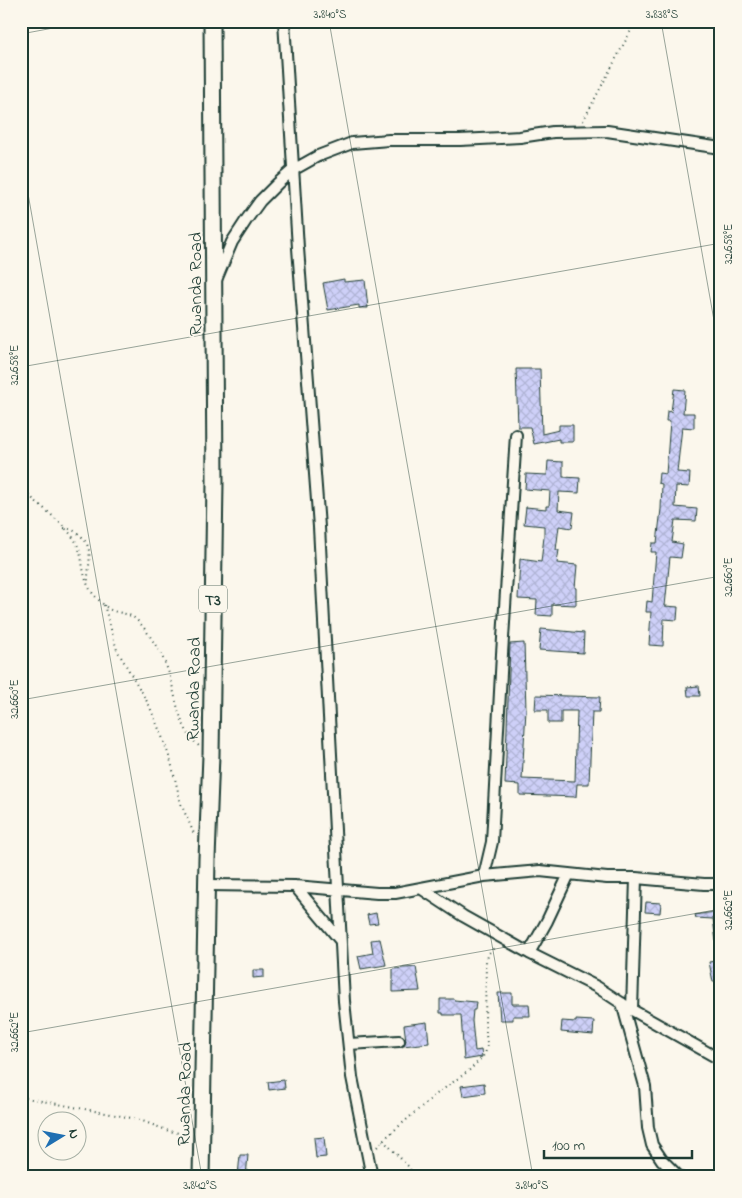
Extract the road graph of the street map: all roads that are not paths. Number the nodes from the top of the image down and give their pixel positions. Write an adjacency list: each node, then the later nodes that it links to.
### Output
1 (212, 21): 5 (highway, Rwanda Road / T3)
2 (284, 21): 4 (street)
3 (721, 148): 4 (street)
4 (293, 170): 5 (street); 13 (street)
5 (213, 288): 11 (highway, Rwanda Road / T3)
6 (516, 435): 8 (street)
7 (568, 874): 8 (street); 9 (street); 16 (street)
8 (484, 876): 14 (street)
9 (636, 878): 10 (street); 18 (street)
10 (721, 884)
11 (207, 885): 12 (street); 22 (highway, Rwanda Road / T3)
12 (295, 886): 13 (street); 15 (street)
13 (339, 889): 14 (street); 15 (street)
14 (422, 889): 16 (street)
15 (340, 940): 20 (street)
16 (529, 953): 17 (street)
17 (622, 1002): 18 (street); 24 (street)
18 (632, 1010): 21 (street)
19 (399, 1041): 20 (street)
20 (349, 1044): 23 (street)
21 (721, 1060)
22 (201, 1177)
23 (372, 1177)
24 (679, 1177)

